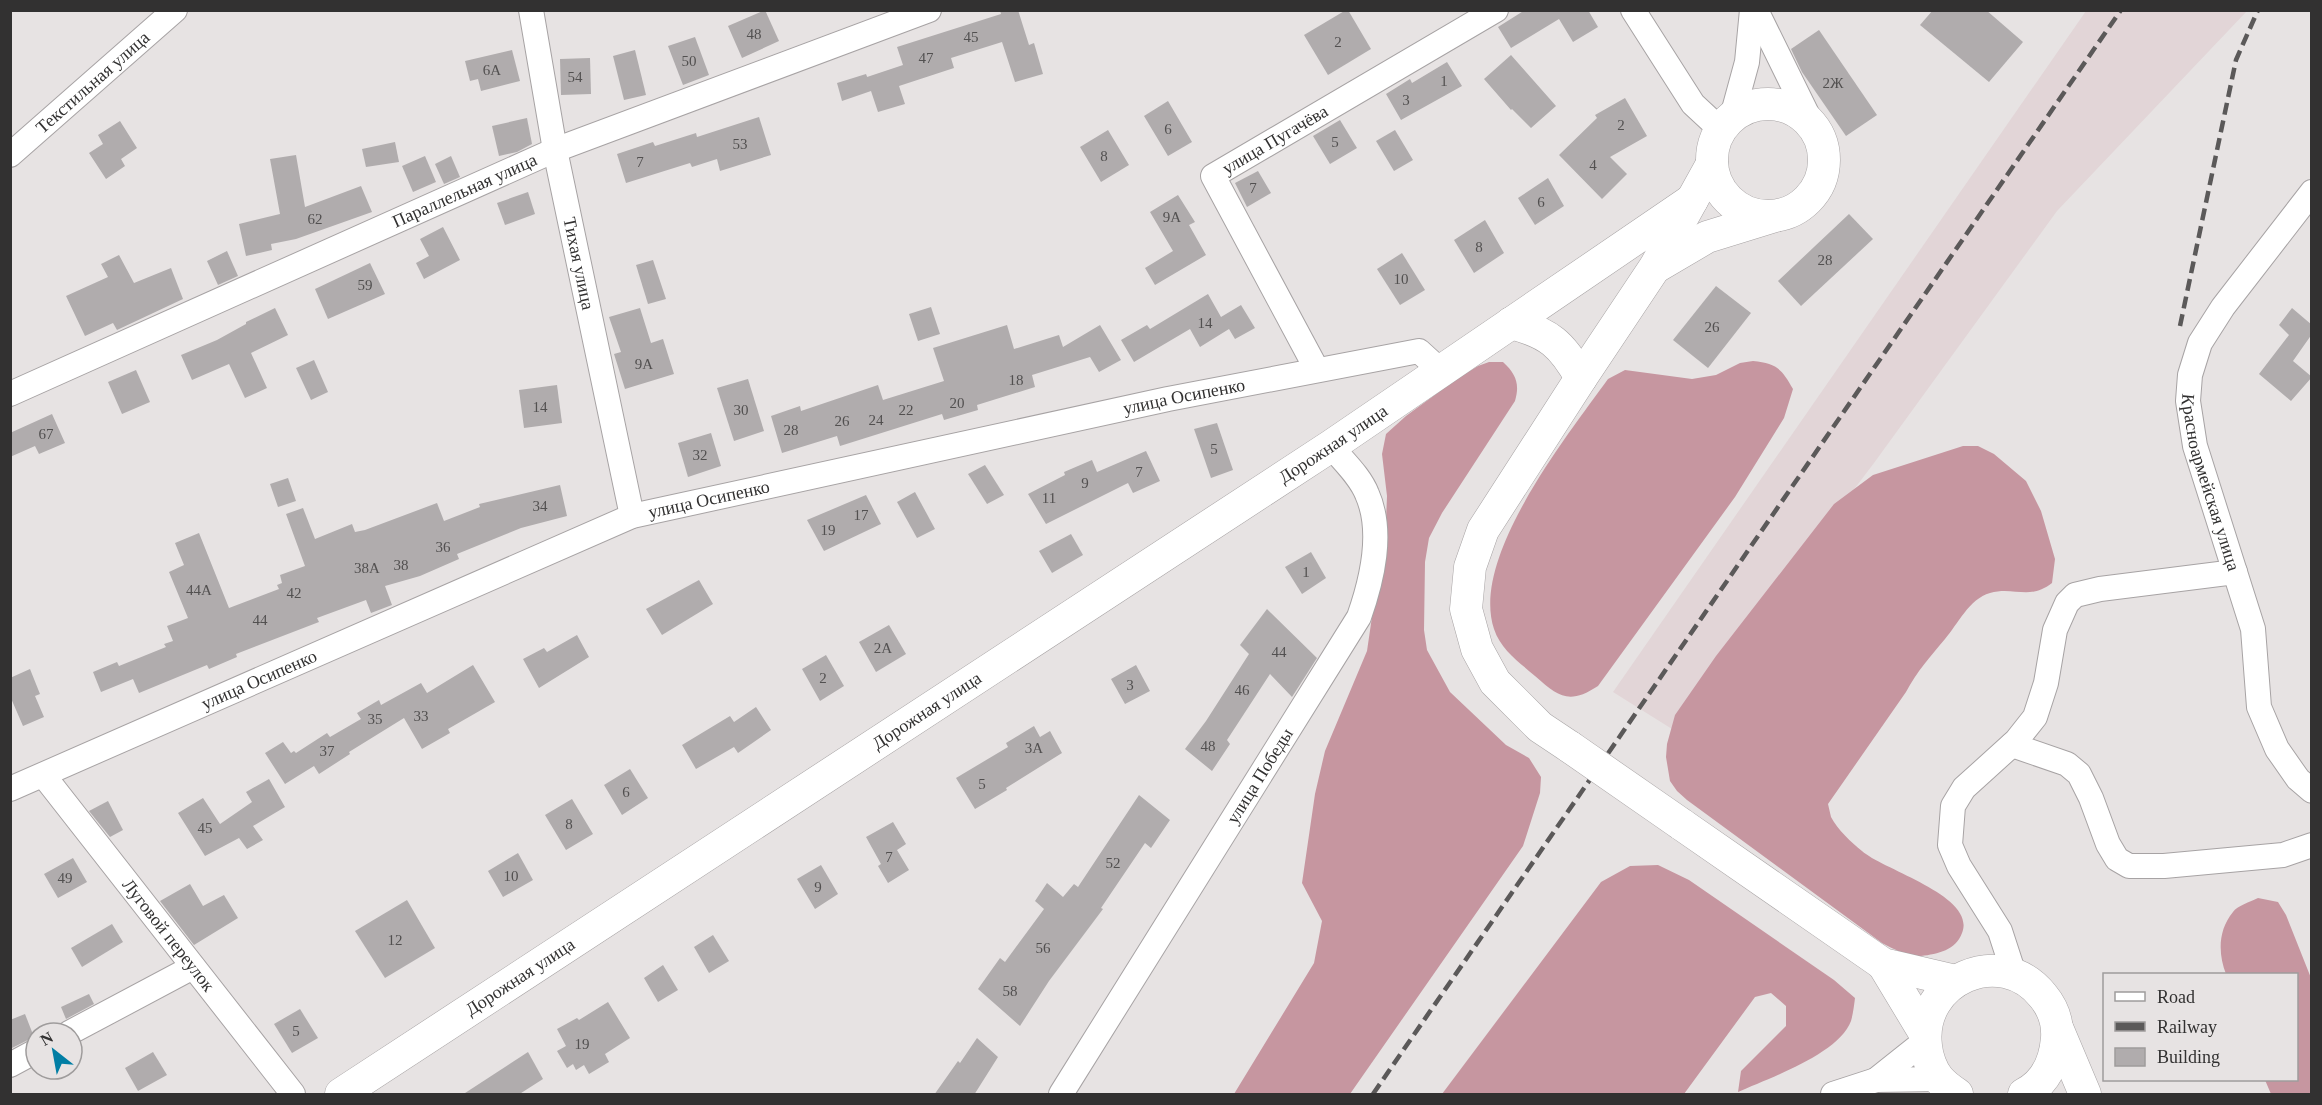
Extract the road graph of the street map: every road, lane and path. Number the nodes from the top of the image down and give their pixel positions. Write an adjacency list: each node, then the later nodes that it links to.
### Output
1 (175, 10): 10 (street, Текстильная улица)
2 (531, 10): 9 (street, Тихая улица)
3 (928, 10): 9 (street, Параллельная улица)
4 (1496, 10): 17 (street, улица Пугачёва)
5 (1633, 10): 7 (street)
6 (1754, 10): 7 (street); 8 (street)
7 (1727, 123): 8 (main road); 11 (main road)
8 (1813, 126): 14 (main road)
9 (555, 150): 20 (street, Параллельная улица); 22 (street, Тихая улица)
10 (10, 155)
11 (1712, 164): 13 (main road); 14 (main road)
12 (2312, 192): 23 (street, Красноармейская улица)
13 (1692, 200): 15 (main road); 16 (main road, Дорожная улица)
14 (1777, 216): 15 (main road)
15 (1655, 267): 19 (main road)
16 (1511, 323): 18 (main road, Дорожная улица); 19 (main road)
17 (1317, 370): 18 (street, улица Осипенко); 22 (street, улица Осипенко)
18 (1441, 371): 21 (main road, Дорожная улица)
19 (1581, 378): 29 (main road, bridge)
20 (10, 394)
21 (1331, 446): 41 (main road, Дорожная улица); 42 (street, улица Победы)
22 (632, 516): 25 (street, улица Осипенко)
23 (2235, 572): 24 (street); 27 (street, Красноармейская улица)
24 (2012, 745): 28 (street); 31 (street)
25 (44, 776): 26 (street, улица Осипенко); 30 (street, Луговой переулок)
26 (10, 789)
27 (2312, 791)
28 (2312, 845)
29 (1883, 964): 32 (main road); 35 (main road)
30 (193, 967): 33 (street); 40 (street, Луговой переулок)
31 (2014, 974): 32 (main road); 34 (main road)
32 (1956, 981): 35 (main road)
33 (84, 1025)
34 (2058, 1030): 44 (main road); 45 (main road)
35 (1925, 1036): 38 (street); 39 (main road)
36 (24, 1057): 37 (street)
37 (10, 1065)
38 (1876, 1080): 39 (street); 43 (street)
39 (1947, 1087)
40 (293, 1095)
41 (341, 1095)
42 (1061, 1095)
43 (1833, 1095)
44 (2024, 1095)
45 (2085, 1095)

